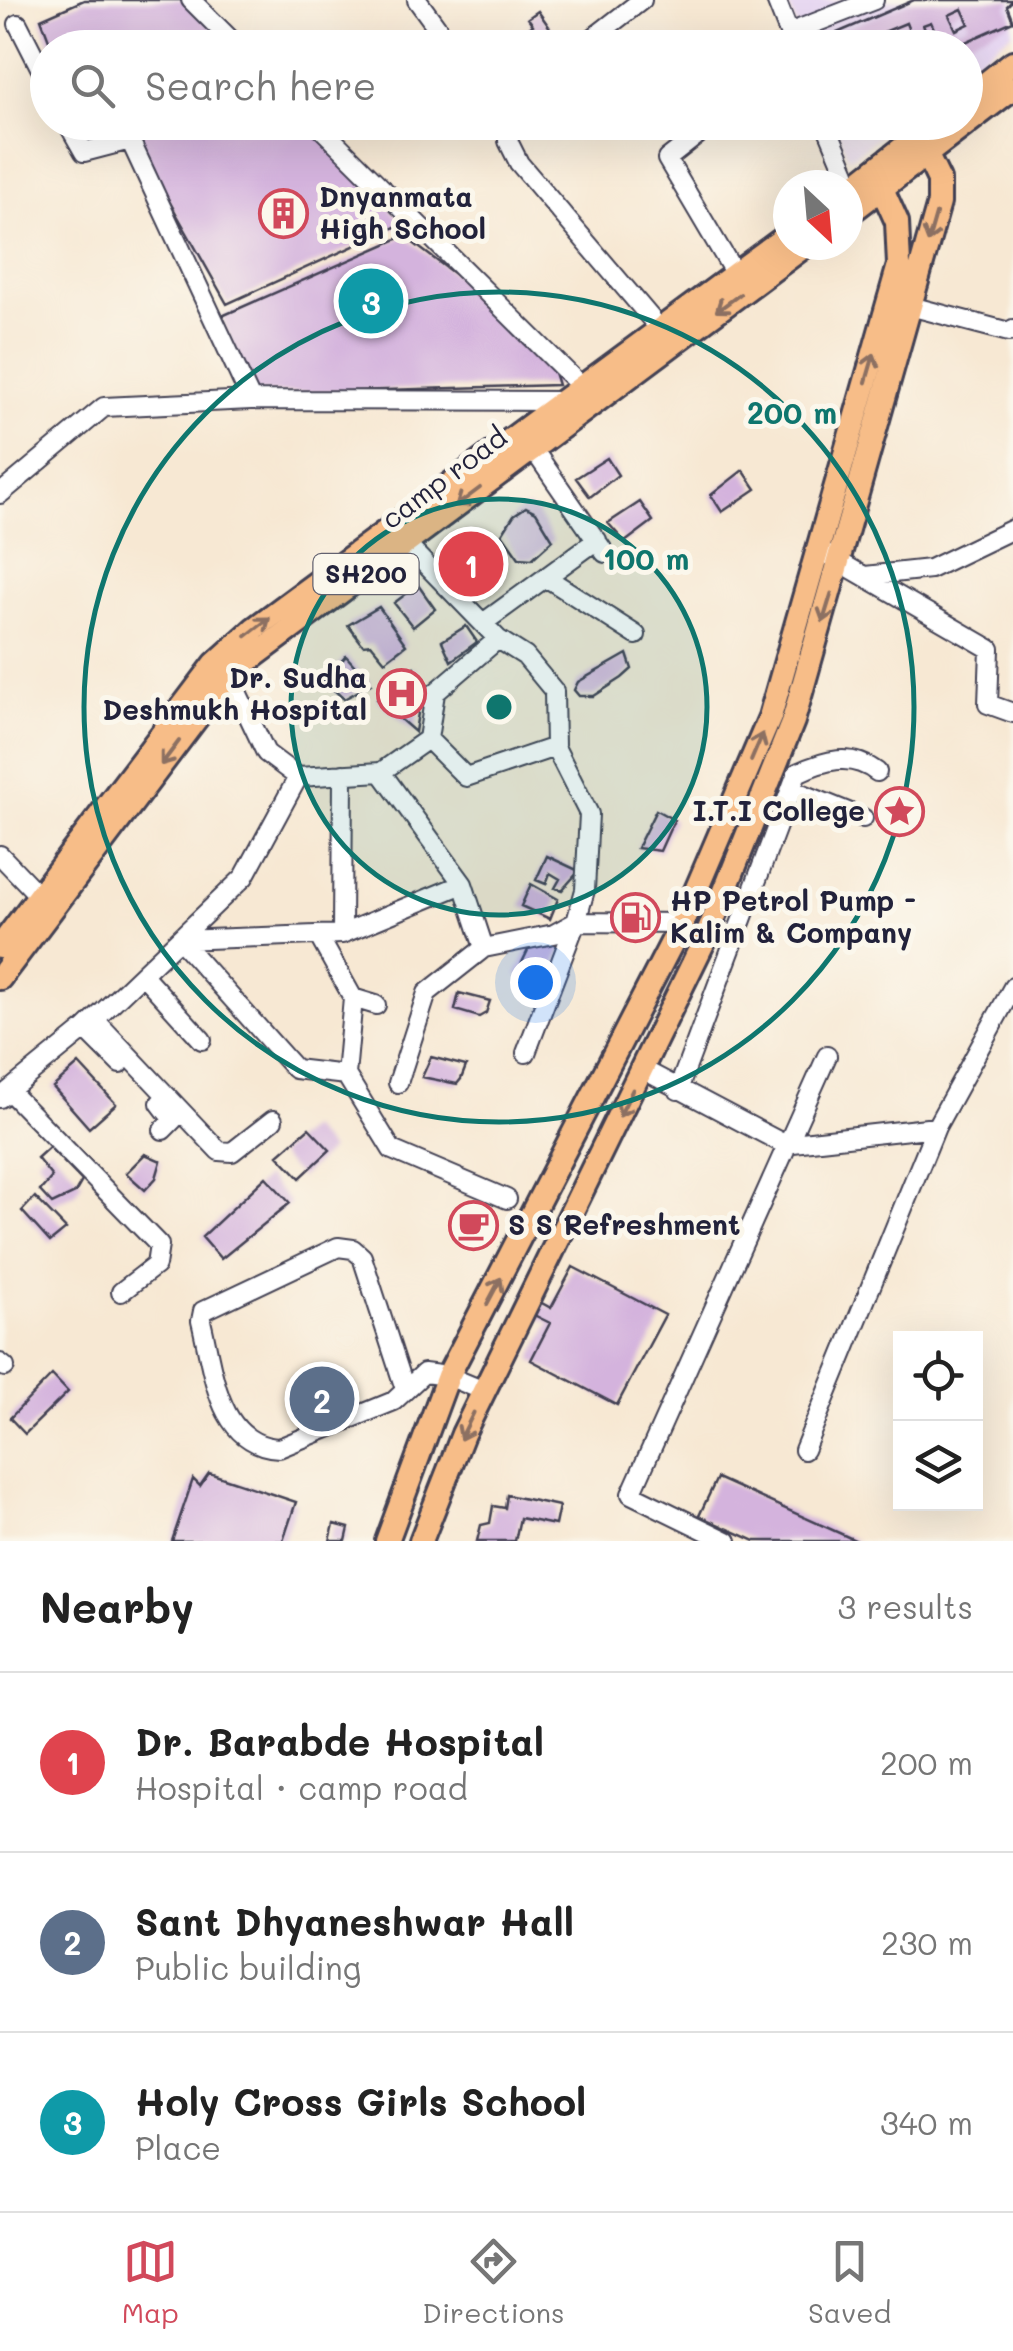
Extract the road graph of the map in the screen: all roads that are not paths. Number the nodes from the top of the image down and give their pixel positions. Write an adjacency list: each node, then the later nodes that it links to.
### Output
1 (191, 0): 8 (street)
2 (416, 0): 9 (street)
3 (642, 0): 10 (street)
4 (776, 0): 11 (street)
5 (874, 0): 6 (street)
6 (846, 5): 12 (street)
7 (18, 24): 13 (street)
8 (221, 30)
9 (438, 30)
10 (603, 30)
11 (788, 30)
12 (807, 30)
13 (30, 48)
14 (1013, 62): 15 (main road)
15 (983, 86)
16 (1013, 88): 17 (main road)
17 (983, 105)
18 (77, 140): 20 (street)
19 (130, 140): 36 (street)
20 (130, 140)
21 (332, 140): 37 (street)
22 (508, 140): 35 (street)
23 (691, 140): 32 (street)
24 (831, 140): 27 (street)
25 (925, 140): 28 (main road)
26 (929, 140): 33 (main road, one-way to 33)
27 (842, 170)
28 (879, 179): 29 (main road); 42 (main road, one-way to 28)
29 (863, 191)
30 (773, 246): 32 (main road, camp road / SH200)
31 (784, 260): 37 (main road, camp road / SH200, one-way to 37)
32 (735, 274): 35 (main road, camp road / SH200)
33 (910, 306): 34 (street); 43 (main road)
34 (1013, 329)
35 (660, 330): 37 (main road, camp road / SH200)
36 (250, 400): 37 (street); 39 (street)
37 (581, 400): 38 (main road, camp road / SH200); 41 (main road, camp road / SH200)
38 (533, 449): 41 (main road, camp road / SH200, one-way to 41); 45 (street)
39 (0, 494)
40 (1013, 529): 44 (street)
41 (398, 536): 46 (street); 49 (main road, camp road / SH200); 61 (main road, camp road / SH200, one-way to 41)
42 (819, 550): 43 (street); 63 (main road, one-way to 42)
43 (840, 562): 44 (street); 64 (main road, one-way to 64)
44 (865, 576): 50 (street)
45 (547, 578): 46 (street); 47 (street)
46 (483, 623): 48 (street)
47 (636, 635)
48 (498, 638): 51 (street); 52 (street)
49 (230, 675): 56 (street); 61 (main road, camp road / SH200, one-way to 61)
50 (1013, 713)
51 (428, 739): 52 (street); 53 (street)
52 (555, 748): 62 (street)
53 (380, 772): 55 (street); 60 (street)
54 (877, 772): 57 (street)
55 (343, 774): 56 (street); 65 (street)
56 (298, 777): 67 (street)
57 (791, 789): 58 (street); 84 (street)
58 (863, 818)
59 (0, 855): 61 (street)
60 (463, 884): 65 (street); 69 (street)
61 (45, 902): 68 (main road, camp road / SH200); 71 (main road, camp road / SH200)
62 (576, 922): 63 (street); 69 (street); 79 (street)
63 (682, 923): 64 (main road); 72 (main road)
64 (708, 933): 75 (main road)
65 (342, 934): 66 (street)
66 (318, 935): 67 (street); 74 (street)
67 (180, 940): 70 (street); 82 (street)
68 (0, 946)
69 (484, 948): 83 (street)
70 (142, 976): 77 (street); 78 (street)
71 (0, 978)
72 (650, 987): 75 (main road); 92 (main road, one-way to 72)
73 (1013, 987): 87 (street)
74 (353, 998): 76 (street); 82 (street)
75 (676, 1000): 81 (main road)
76 (376, 1005)
77 (90, 1024): 85 (street); 86 (street); 88 (street)
78 (202, 1040)
79 (526, 1053)
80 (826, 1056): 89 (street)
81 (642, 1069): 84 (street); 94 (main road, one-way to 94)
82 (346, 1076): 90 (street)
83 (398, 1083)
84 (678, 1090): 89 (street)
85 (4, 1095): 91 (street)
86 (273, 1120)
87 (936, 1126): 89 (street); 95 (street)
88 (162, 1130)
89 (784, 1144): 98 (street)
90 (508, 1199)
91 (121, 1292)
92 (448, 1376): 93 (street); 94 (street); 96 (main road)
93 (406, 1389): 93 (street)
94 (484, 1391): 97 (main road, one-way to 97)
95 (804, 1450)
96 (387, 1541)
97 (421, 1541)
98 (727, 1541)

